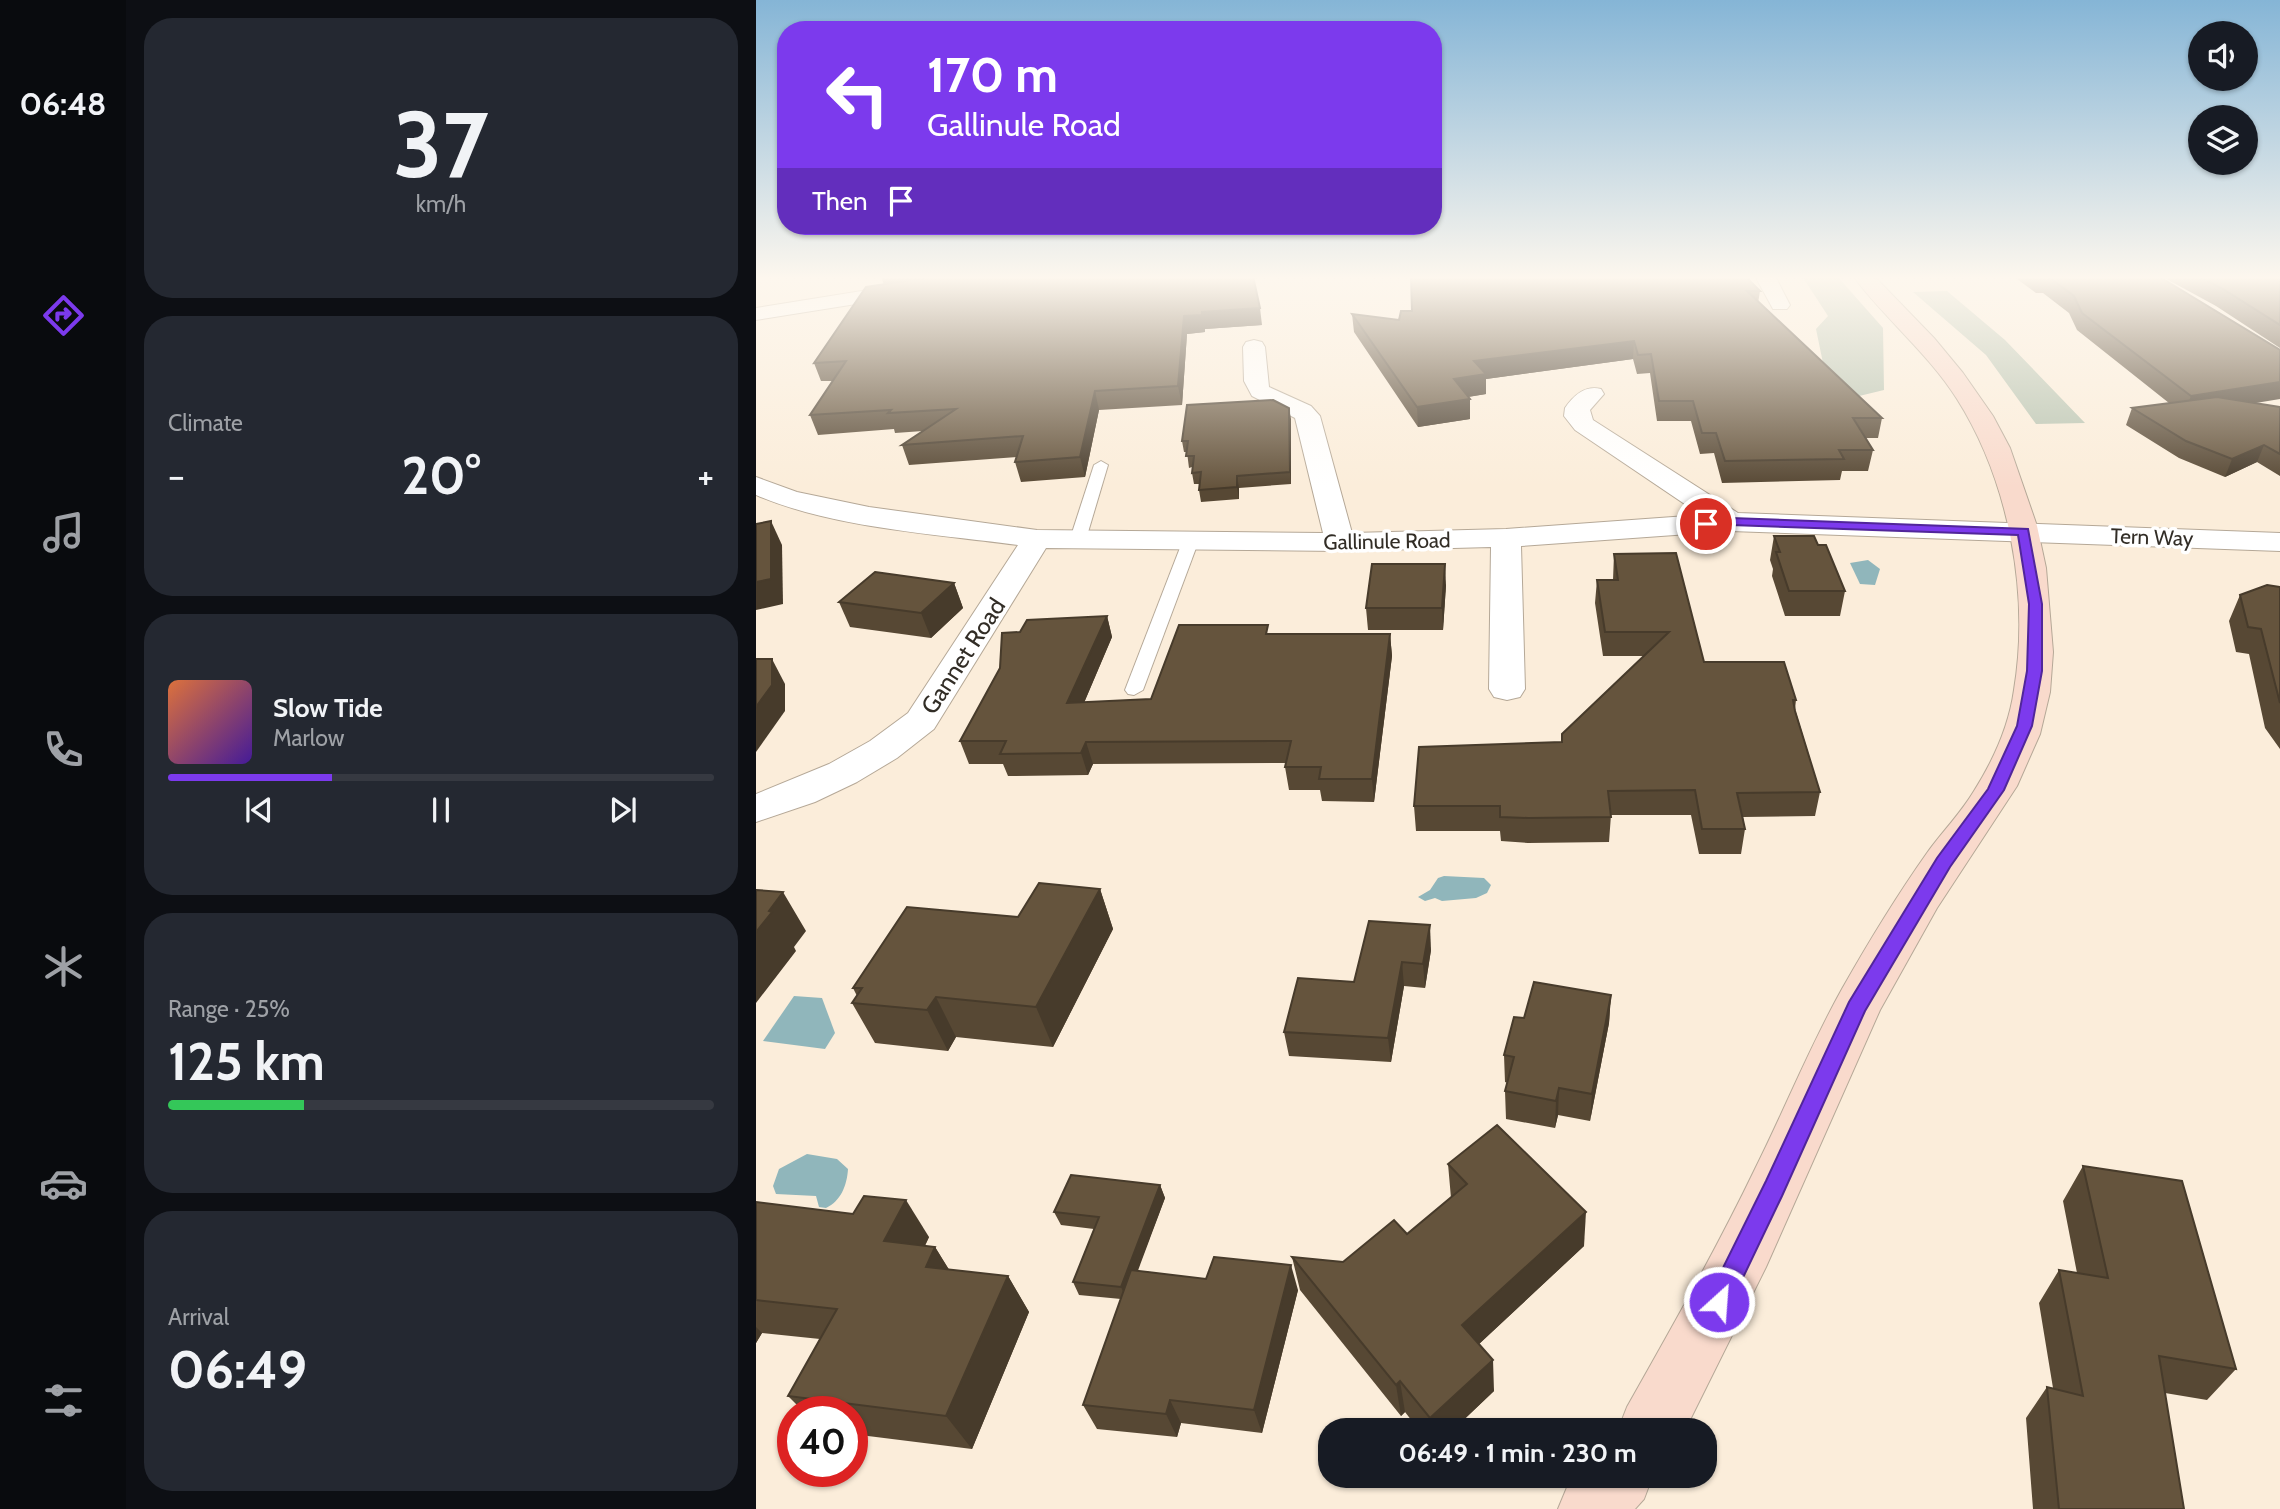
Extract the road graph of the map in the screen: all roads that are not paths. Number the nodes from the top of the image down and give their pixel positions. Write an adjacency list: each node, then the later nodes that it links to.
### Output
1 (1931, 346): 7 (street)
2 (1254, 347): 12 (street)
3 (1592, 394): 6 (street)
4 (1101, 465): 10 (lane)
5 (756, 485): 9 (street, Gallinule Road)
6 (1731, 522): 7 (street, Gallinule Road); 8 (street, Gallinule Road)
7 (2023, 532): 13 (street, Tern Way); 17 (street)
8 (1506, 538): 12 (street, Gallinule Road); 14 (street)
9 (1037, 539): 10 (street, Gallinule Road); 16 (street, Gannet Road)
10 (1078, 539): 11 (street, Gallinule Road)
11 (1191, 540): 12 (street, Gallinule Road); 15 (lane)
12 (1340, 542)
13 (2280, 542)
14 (1507, 689)
15 (1134, 690)
16 (756, 808)
17 (1656, 1418)
18 (1609, 1488): 20 (street)
19 (1631, 1488): 21 (street)
20 (1592, 1509)
21 (1629, 1509)

